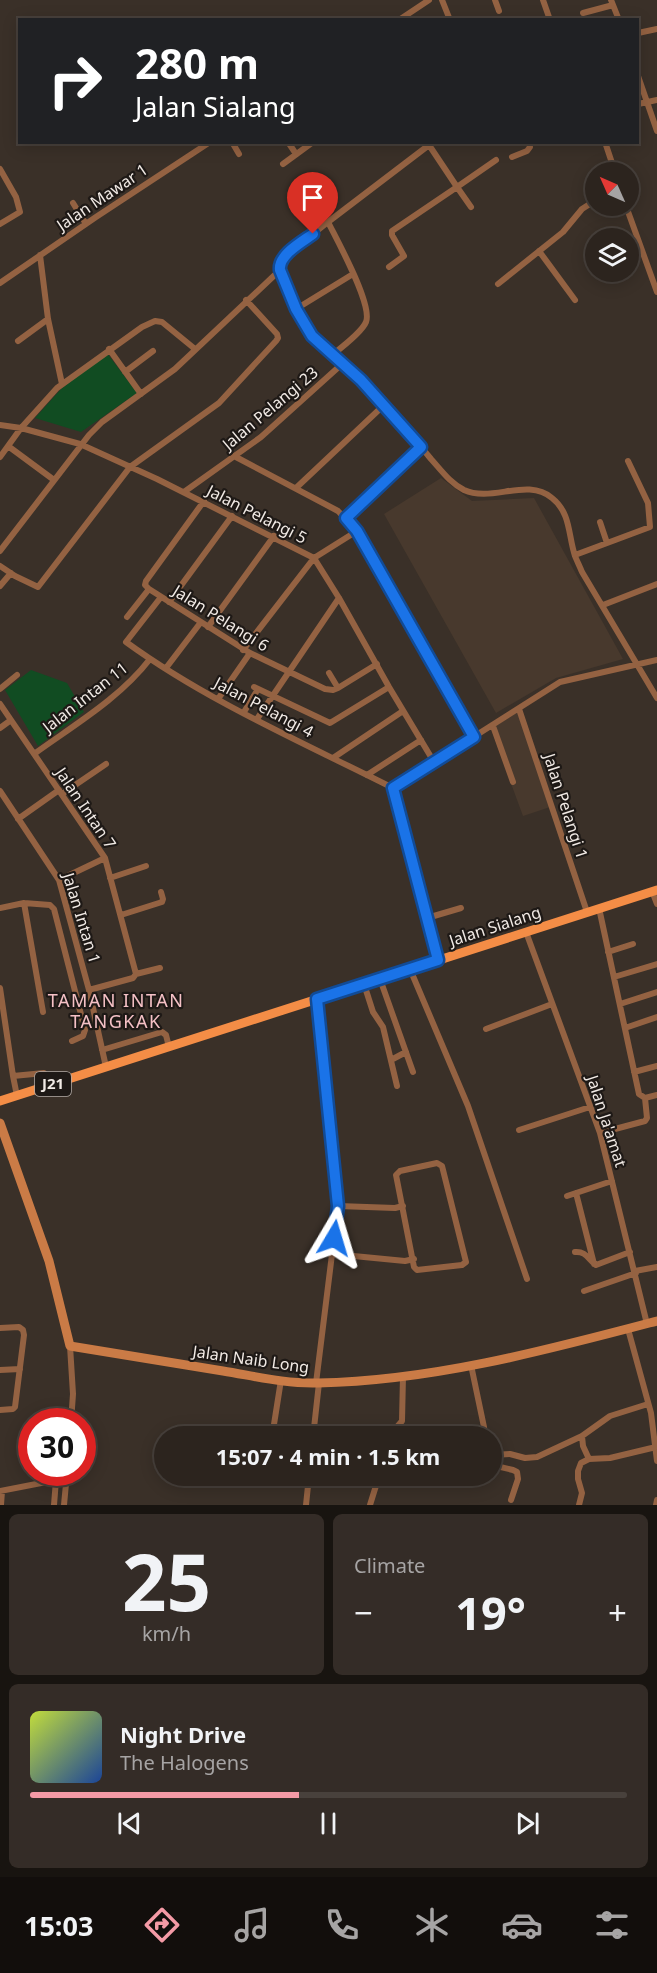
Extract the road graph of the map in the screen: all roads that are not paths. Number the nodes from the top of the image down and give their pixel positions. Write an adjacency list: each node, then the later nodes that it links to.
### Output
1 (429, 0): 8 (street)
2 (442, 0): 9 (street)
3 (495, 0): 6 (street)
4 (543, 0): 10 (street)
5 (612, 2): 7 (street); 11 (street)
6 (500, 11)
7 (583, 13)
8 (402, 18)
9 (449, 18)
10 (549, 18)
11 (618, 18)
12 (657, 29): 13 (street)
13 (639, 33)
14 (639, 85): 16 (street)
15 (657, 100): 16 (street)
16 (646, 102): 17 (street); 18 (street)
17 (639, 104)
18 (657, 131)
19 (207, 144): 40 (street, Jalan Mawar 1)
20 (233, 144): 26 (street)
21 (289, 144): 27 (street)
22 (310, 144): 27 (street)
23 (431, 144): 33 (street); 38 (street)
24 (529, 144): 28 (street)
25 (606, 144): 30 (street)
26 (239, 154)
27 (296, 154): 31 (street)
28 (512, 157)
29 (496, 160): 33 (street)
30 (612, 162)
31 (283, 164)
32 (0, 169): 39 (street)
33 (457, 187): 36 (street); 43 (street)
34 (74, 203): 40 (street)
35 (585, 206): 41 (street)
36 (471, 207)
37 (630, 216): 48 (street)
38 (327, 222): 44 (street); 45 (street)
39 (0, 224)
40 (86, 224): 42 (street, Jalan Mawar 1)
41 (539, 251): 47 (street); 50 (street)
42 (40, 255): 46 (street, Jalan Mawar 1); 52 (street)
43 (389, 267)
44 (280, 270): 49 (street); 51 (street)
45 (353, 274): 51 (street); 57 (street)
46 (0, 283)
47 (498, 284)
48 (657, 292)
49 (246, 300): 54 (street); 71 (street)
50 (574, 300)
51 (296, 309): 57 (street)
52 (48, 319): 53 (street); 60 (street)
53 (18, 341)
54 (195, 349): 55 (street); 61 (street)
55 (109, 350): 59 (street); 60 (street)
56 (153, 351): 59 (street)
57 (332, 356): 58 (street)
58 (342, 363): 62 (street); 68 (street, Jalan Pelangi 23)
59 (125, 372): 61 (street)
60 (62, 384): 64 (street)
61 (141, 393): 65 (street)
62 (384, 405): 67 (street); 73 (street)
63 (0, 425): 64 (street, Jalan Pelangi 5)
64 (21, 428): 65 (street, Jalan Pelangi 5); 66 (street)
65 (80, 444): 71 (street, Jalan Pelangi 5); 72 (street)
66 (8, 446): 69 (street); 72 (street)
67 (421, 447): 79 (street); 85 (street)
68 (234, 456): 73 (street); 74 (street, Jalan Pelangi 23)
69 (0, 457)
70 (627, 461): 78 (street)
71 (130, 467): 74 (street, Jalan Pelangi 5); 88 (street)
72 (54, 480): 84 (street)
73 (296, 488): 79 (street)
74 (184, 492): 75 (street, Jalan Pelangi 5)
75 (204, 501): 77 (street, Jalan Pelangi 5); 91 (street, Jalan Pelangi 6)
76 (657, 514): 78 (street)
77 (232, 516): 82 (street, Jalan Pelangi 5); 94 (street)
78 (649, 517): 83 (street)
79 (346, 518): 81 (street)
80 (600, 522): 83 (street)
81 (357, 531): 86 (street); 122 (street)
82 (274, 536): 86 (street, Jalan Pelangi 5); 98 (street)
83 (607, 543): 85 (street)
84 (0, 551)
85 (575, 555): 95 (street)
86 (314, 558): 93 (street, Jalan Pelangi 5); 99 (street)
87 (0, 566): 88 (street)
88 (11, 573): 90 (street)
89 (657, 584): 95 (street)
90 (0, 586)
91 (149, 589): 92 (street, Jalan Pelangi 6); 96 (street)
92 (161, 597): 94 (street, Jalan Pelangi 6); 100 (street, Jalan Pelangi 4)
93 (339, 598): 102 (street, Jalan Pelangi 5); 105 (street)
94 (169, 602): 97 (street, Jalan Pelangi 6)
95 (603, 605): 103 (street)
96 (127, 617)
97 (201, 622): 98 (street, Jalan Pelangi 6); 104 (street)
98 (208, 627): 99 (street, Jalan Pelangi 6)
99 (246, 651): 105 (street, Jalan Pelangi 6); 113 (street)
100 (150, 659): 104 (street, Jalan Pelangi 4); 124 (street, Jalan Intan 11)
101 (657, 660): 103 (street)
102 (377, 664): 108 (street, Jalan Pelangi 5); 109 (street)
103 (637, 664): 112 (street); 115 (street)
104 (166, 668): 113 (street, Jalan Pelangi 4)
105 (288, 673): 109 (street, Jalan Pelangi 6); 111 (street)
106 (329, 673): 109 (street)
107 (17, 675): 110 (street)
108 (389, 687): 111 (street); 116 (street, Jalan Pelangi 5)
109 (338, 688)
110 (0, 689)
111 (273, 696): 117 (street); 118 (street)
112 (657, 698)
113 (218, 699): 117 (street, Jalan Pelangi 4)
114 (0, 704): 119 (street, Jalan Intan 7)
115 (519, 709): 120 (street); 145 (street, Jalan Pelangi 1)
116 (403, 711): 123 (street, Jalan Pelangi 5); 125 (street)
117 (244, 712): 118 (street, Jalan Pelangi 4)
118 (257, 719): 125 (street, Jalan Pelangi 4)
119 (11, 720): 121 (street); 124 (street, Jalan Intan 7)
120 (493, 726): 122 (street); 129 (street)
121 (0, 728)
122 (474, 737): 126 (street)
123 (421, 740): 126 (street, Jalan Pelangi 5); 128 (street)
124 (34, 754): 132 (street, Jalan Intan 7)
125 (333, 758): 128 (street, Jalan Pelangi 4)
126 (434, 762): 130 (street)
127 (106, 764): 132 (street)
128 (367, 775): 130 (street, Jalan Pelangi 4)
129 (513, 782)
130 (393, 788): 147 (street)
131 (0, 791): 133 (street, Jalan Intan 1)
132 (60, 792): 133 (street); 134 (street, Jalan Intan 7)
133 (18, 819): 137 (street, Jalan Intan 1)
134 (105, 858): 136 (street, Jalan Intan 7); 137 (street)
135 (146, 866): 136 (street)
136 (110, 878): 146 (street, Jalan Intan 7)
137 (59, 879): 160 (street, Jalan Intan 1)
138 (655, 890): 141 (street); 144 (main road, Jalan Sialang / J21)
139 (161, 892): 146 (street)
140 (24, 903): 142 (street); 165 (street); 169 (street)
141 (657, 904)
142 (0, 908)
143 (461, 908): 147 (street)
144 (599, 908): 145 (main road, Jalan Sialang / J21); 150 (street)
145 (587, 912): 148 (main road, Jalan Sialang / J21)
146 (121, 915): 155 (street, Jalan Intan 7)
147 (427, 918): 151 (street)
148 (526, 932): 151 (main road, Jalan Sialang / J21); 163 (street, Jalan Ja'amat)
149 (633, 944): 150 (street)
150 (608, 952): 156 (street)
151 (438, 960): 154 (main road, Jalan Sialang / J21)
152 (657, 964): 156 (street)
153 (160, 968): 155 (street)
154 (410, 969): 157 (main road, Jalan Sialang / J21); 201 (street)
155 (136, 973): 160 (street)
156 (614, 977): 164 (street)
157 (380, 979): 158 (main road, Jalan Sialang / J21); 172 (street)
158 (364, 984): 162 (main road, Jalan Sialang / J21); 173 (street)
159 (0, 988): 178 (street)
160 (89, 990): 171 (street, Jalan Intan 1)
161 (657, 992): 164 (street)
162 (317, 999): 170 (main road, Jalan Sialang / J21); 192 (street)
163 (552, 1004): 168 (street); 185 (street, Jalan Ja'amat)
164 (620, 1004): 167 (street)
165 (43, 1012)
166 (657, 1017): 167 (street)
167 (625, 1028): 177 (street)
168 (486, 1029)
169 (72, 1041)
170 (169, 1047): 171 (street); 175 (main road, Jalan Sialang / J21)
171 (102, 1050): 175 (street, Jalan Intan 1)
172 (406, 1052): 173 (street); 176 (street)
173 (391, 1059): 180 (street)
174 (657, 1066): 177 (street)
175 (106, 1067): 179 (main road, Jalan Sialang / J21)
176 (413, 1072)
177 (634, 1072): 183 (street)
178 (12, 1076): 179 (street); 182 (street)
179 (50, 1085): 182 (main road, Jalan Sialang / J21)
180 (397, 1086)
181 (657, 1095): 183 (street)
182 (17, 1096): 184 (main road, Jalan Sialang / J21)
183 (645, 1098): 188 (street)
184 (0, 1101)
185 (590, 1107): 187 (street); 188 (street, Jalan Ja'amat)
186 (0, 1123): 207 (main road)
187 (519, 1130)
188 (600, 1133): 189 (street, Jalan Ja'amat)
189 (612, 1181): 190 (street); 195 (street, Jalan Ja'amat)
190 (576, 1193): 191 (street); 198 (street)
191 (567, 1196)
192 (338, 1206): 193 (street); 196 (street)
193 (403, 1206): 197 (street); 197 (street)
194 (575, 1252): 198 (street)
195 (630, 1252): 198 (street); 200 (street, Jalan Ja'amat)
196 (333, 1254): 197 (street); 213 (street)
197 (414, 1259)
198 (594, 1264)
199 (657, 1267): 200 (street)
200 (635, 1272): 202 (street); 204 (street, Jalan Ja'amat)
201 (527, 1279)
202 (584, 1290)
203 (657, 1321): 204 (main road, Jalan Naib Long)
204 (647, 1324): 206 (main road, Jalan Naib Long)
205 (0, 1328): 209 (street)
206 (628, 1329): 208 (main road, Jalan Naib Long); 214 (street)
207 (70, 1346): 212 (main road, Jalan Naib Long); 215 (street)
208 (471, 1365): 211 (main road, Jalan Naib Long); 220 (street)
209 (20, 1369): 210 (street); 216 (street)
210 (0, 1370)
211 (402, 1376): 213 (main road, Jalan Naib Long); 219 (street)
212 (281, 1380): 213 (main road, Jalan Naib Long); 217 (street)
213 (318, 1383): 218 (street)
214 (648, 1404): 221 (street); 222 (street)
215 (72, 1408)
216 (0, 1410)
217 (274, 1426)
218 (314, 1426)
219 (398, 1426)
220 (484, 1426)
221 (582, 1436): 223 (street); 224 (street)
222 (656, 1447): 224 (street); 225 (street)
223 (502, 1454)
224 (589, 1459): 240 (street)
225 (657, 1461)
226 (502, 1467): 233 (street)
227 (26, 1486): 232 (street)
228 (56, 1486): 236 (street)
229 (66, 1486): 237 (street)
230 (308, 1486): 238 (street)
231 (377, 1486): 239 (street)
232 (1, 1491): 235 (street)
233 (511, 1500)
234 (657, 1500): 241 (street)
235 (1, 1505)
236 (54, 1505)
237 (64, 1505)
238 (306, 1505)
239 (370, 1505)
240 (579, 1505)
241 (656, 1505)

